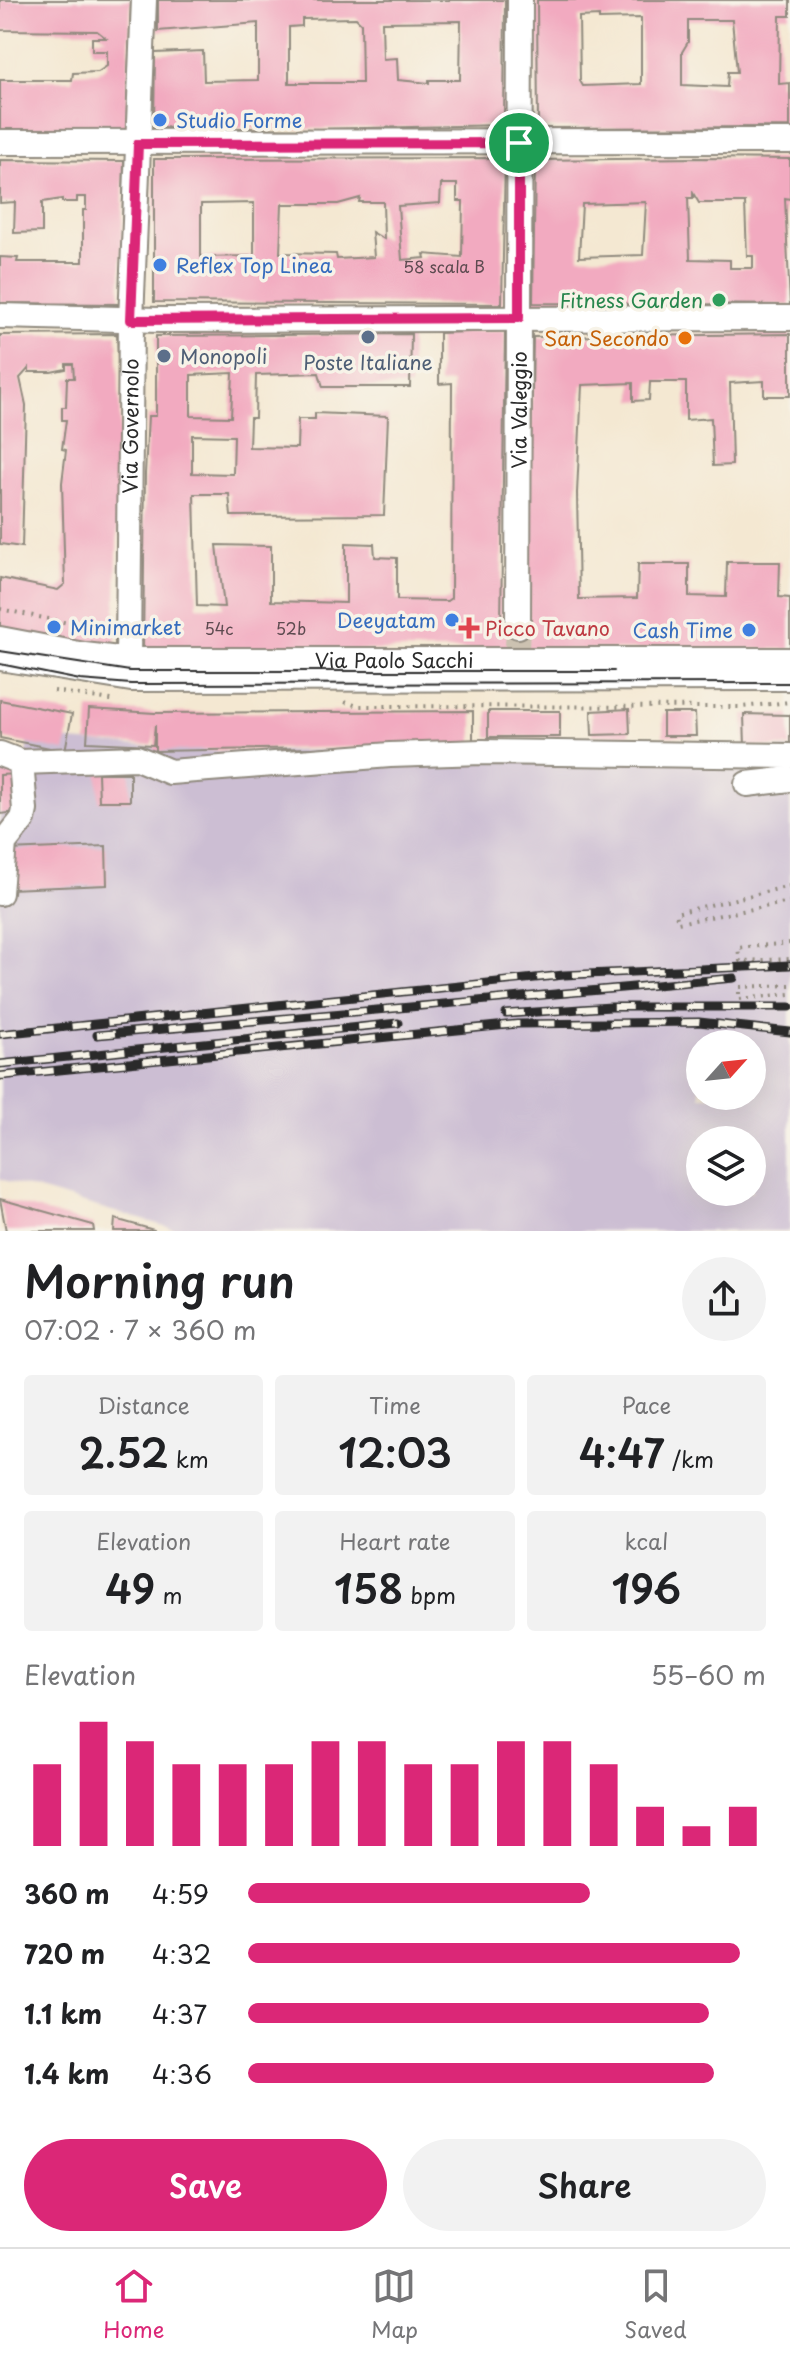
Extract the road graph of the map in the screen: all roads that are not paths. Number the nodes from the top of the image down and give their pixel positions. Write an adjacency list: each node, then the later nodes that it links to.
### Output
1 (144, 0): 6 (street, Via Governolo)
2 (520, 0): 5 (street, Via Valeggio)
3 (790, 141): 5 (street)
4 (0, 142): 6 (street)
5 (519, 143): 6 (street); 8 (street, Via Valeggio)
6 (138, 144): 10 (street, Via Governolo)
7 (0, 316): 10 (street)
8 (519, 318): 9 (street); 10 (street); 12 (street, Via Valeggio)
9 (790, 318)
10 (131, 320): 14 (street, Via Governolo)
11 (0, 639): 14 (street, Via Paolo Sacchi)
12 (517, 645): 14 (street, Via Paolo Sacchi); 15 (street, Via Paolo Sacchi)
13 (0, 658): 16 (street, Via Paolo Sacchi)
14 (128, 660)
15 (790, 660)
16 (790, 678)
17 (790, 756): 18 (street)
18 (10, 758): 21 (street)
19 (790, 779): 20 (street)
20 (747, 784)
21 (2, 843): 22 (street)
22 (0, 893)

